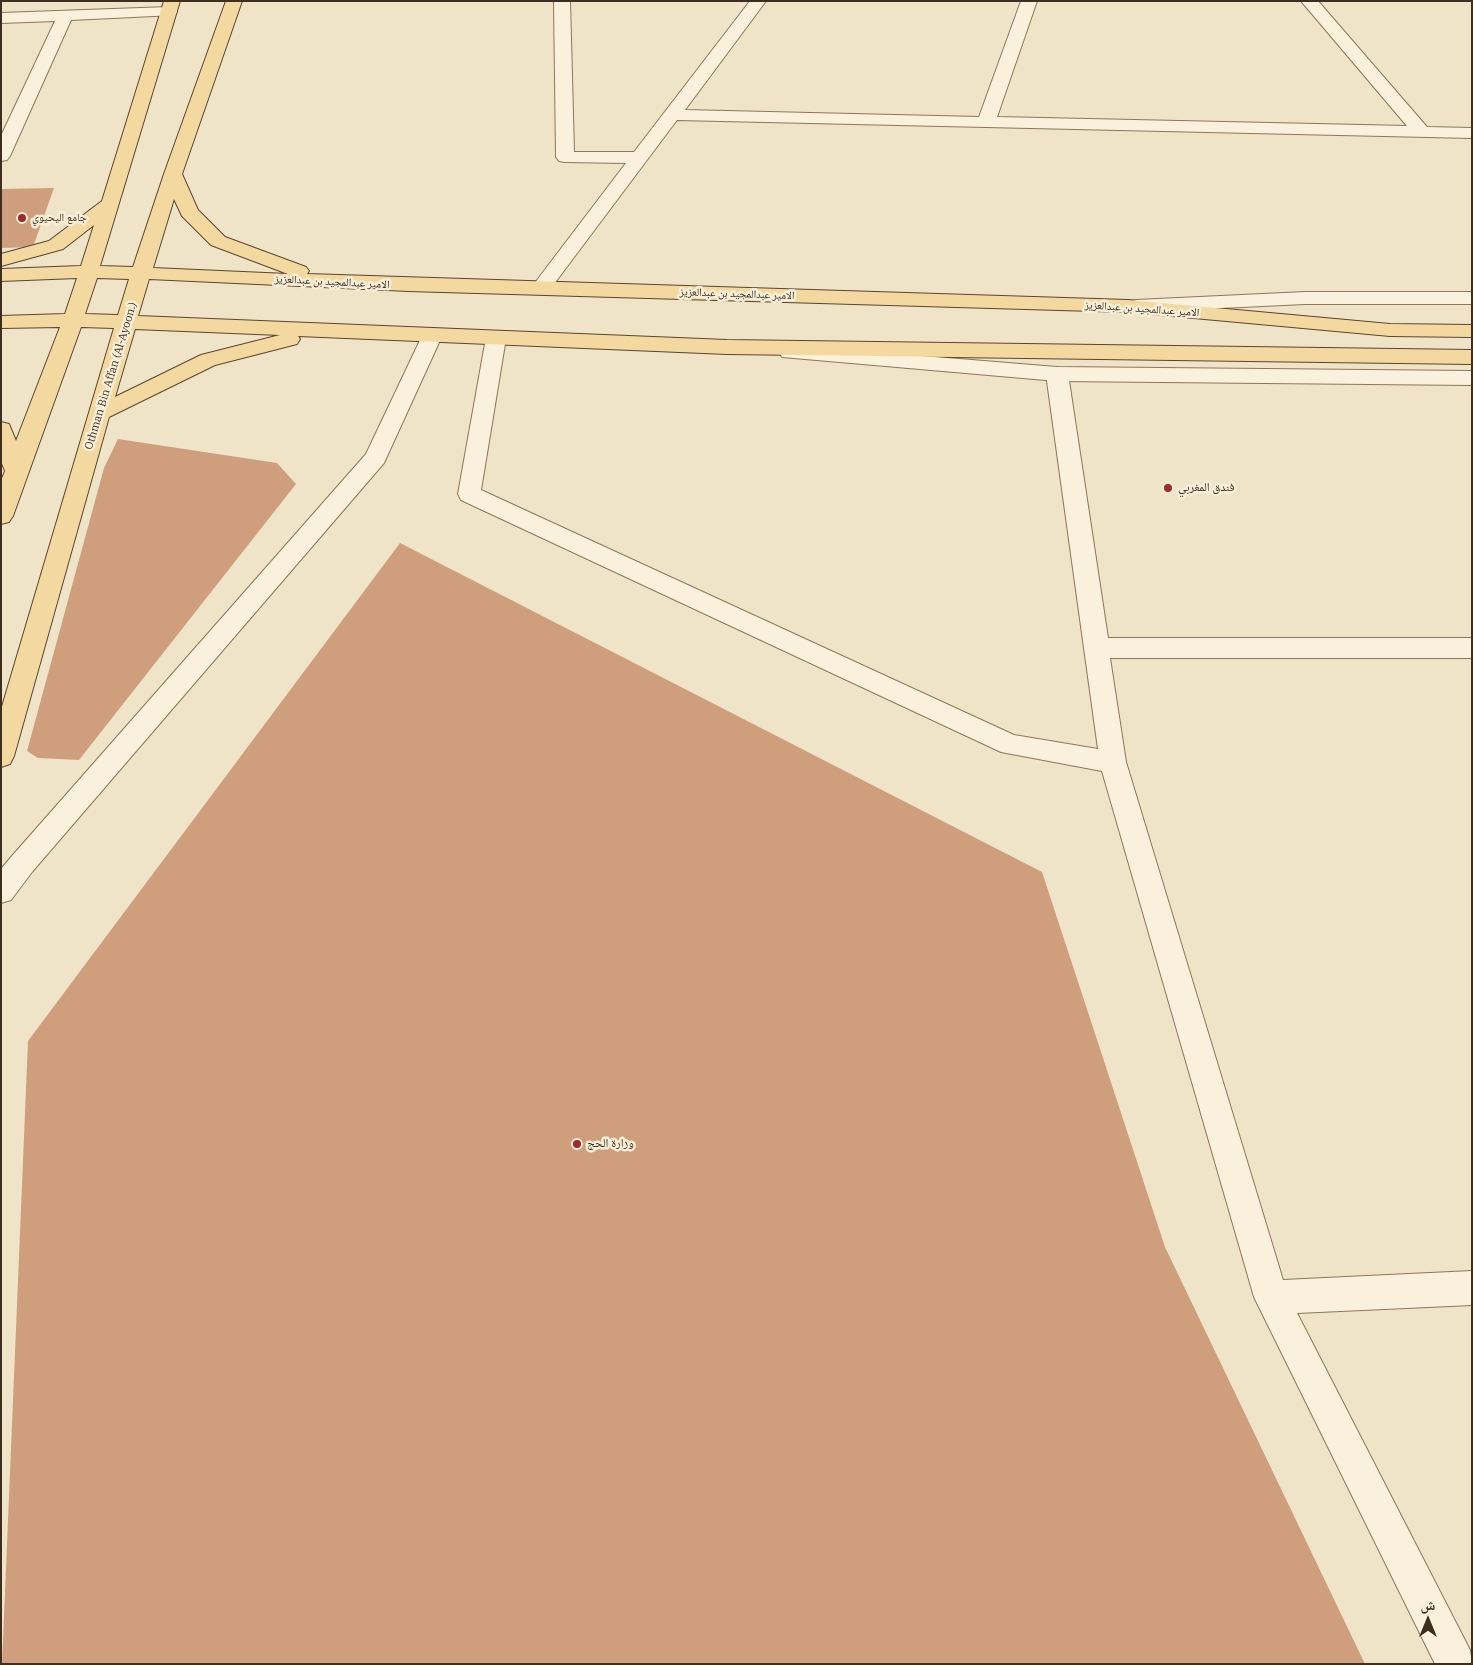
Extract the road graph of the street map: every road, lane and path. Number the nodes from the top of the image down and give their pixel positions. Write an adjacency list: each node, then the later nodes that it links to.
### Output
1 (234, 1): 15 (main road, Othman Bin Affan (Al-Ayoon.))
2 (562, 1): 14 (street)
3 (758, 1): 9 (street)
4 (1029, 1): 10 (street)
5 (1309, 1): 11 (street)
6 (170, 6): 7 (street); 16 (main road)
7 (65, 16): 8 (street); 13 (street)
8 (1, 18)
9 (672, 115): 10 (street); 14 (street)
10 (986, 122): 11 (street)
11 (1422, 132): 12 (street)
12 (1472, 133)
13 (1, 156)
14 (639, 158): 22 (street)
15 (174, 174): 19 (main road, Othman Bin Affan (Al-Ayoon.)); 21 (main road)
16 (111, 203): 17 (main road); 18 (main road)
17 (1, 260)
18 (88, 272): 19 (main road, الامير عبدالمجيد بن عبدالعزيز); 20 (main road, الامير عبدالمجيد بن عبدالعزيز); 25 (main road)
19 (142, 273): 21 (main road, الامير عبدالمجيد بن عبدالعزيز); 27 (main road, Othman Bin Affan (Al-Ayoon.))
20 (1, 275)
21 (329, 281): 22 (main road, الامير عبدالمجيد بن عبدالعزيز)
22 (541, 288): 24 (main road, الامير عبدالمجيد بن عبدالعزيز)
23 (1472, 298): 24 (street)
24 (1128, 306): 28 (main road, الامير عبدالمجيد بن عبدالعزيز)
25 (73, 320): 26 (main road); 27 (main road); 38 (main road)
26 (1, 322)
27 (126, 324): 29 (main road); 36 (main road, Othman Bin Affan (Al-Ayoon.))
28 (1472, 331)
29 (322, 332): 30 (main road); 36 (main road)
30 (432, 336): 31 (main road); 44 (street)
31 (496, 338): 32 (main road); 43 (street)
32 (727, 347): 33 (main road); 34 (street)
33 (1472, 357)
34 (1056, 374): 35 (street); 40 (street)
35 (1472, 378)
36 (99, 413): 42 (main road, Othman Bin Affan (Al-Ayoon.))
37 (1, 429): 38 (main road)
38 (16, 471): 39 (main road)
39 (1, 516)
40 (1096, 648): 41 (street); 43 (street)
41 (1472, 648)
42 (1, 756)
43 (1113, 762): 46 (street)
44 (1, 892)
45 (1472, 1288): 46 (street)
46 (1271, 1297): 47 (street)
47 (1456, 1664)

